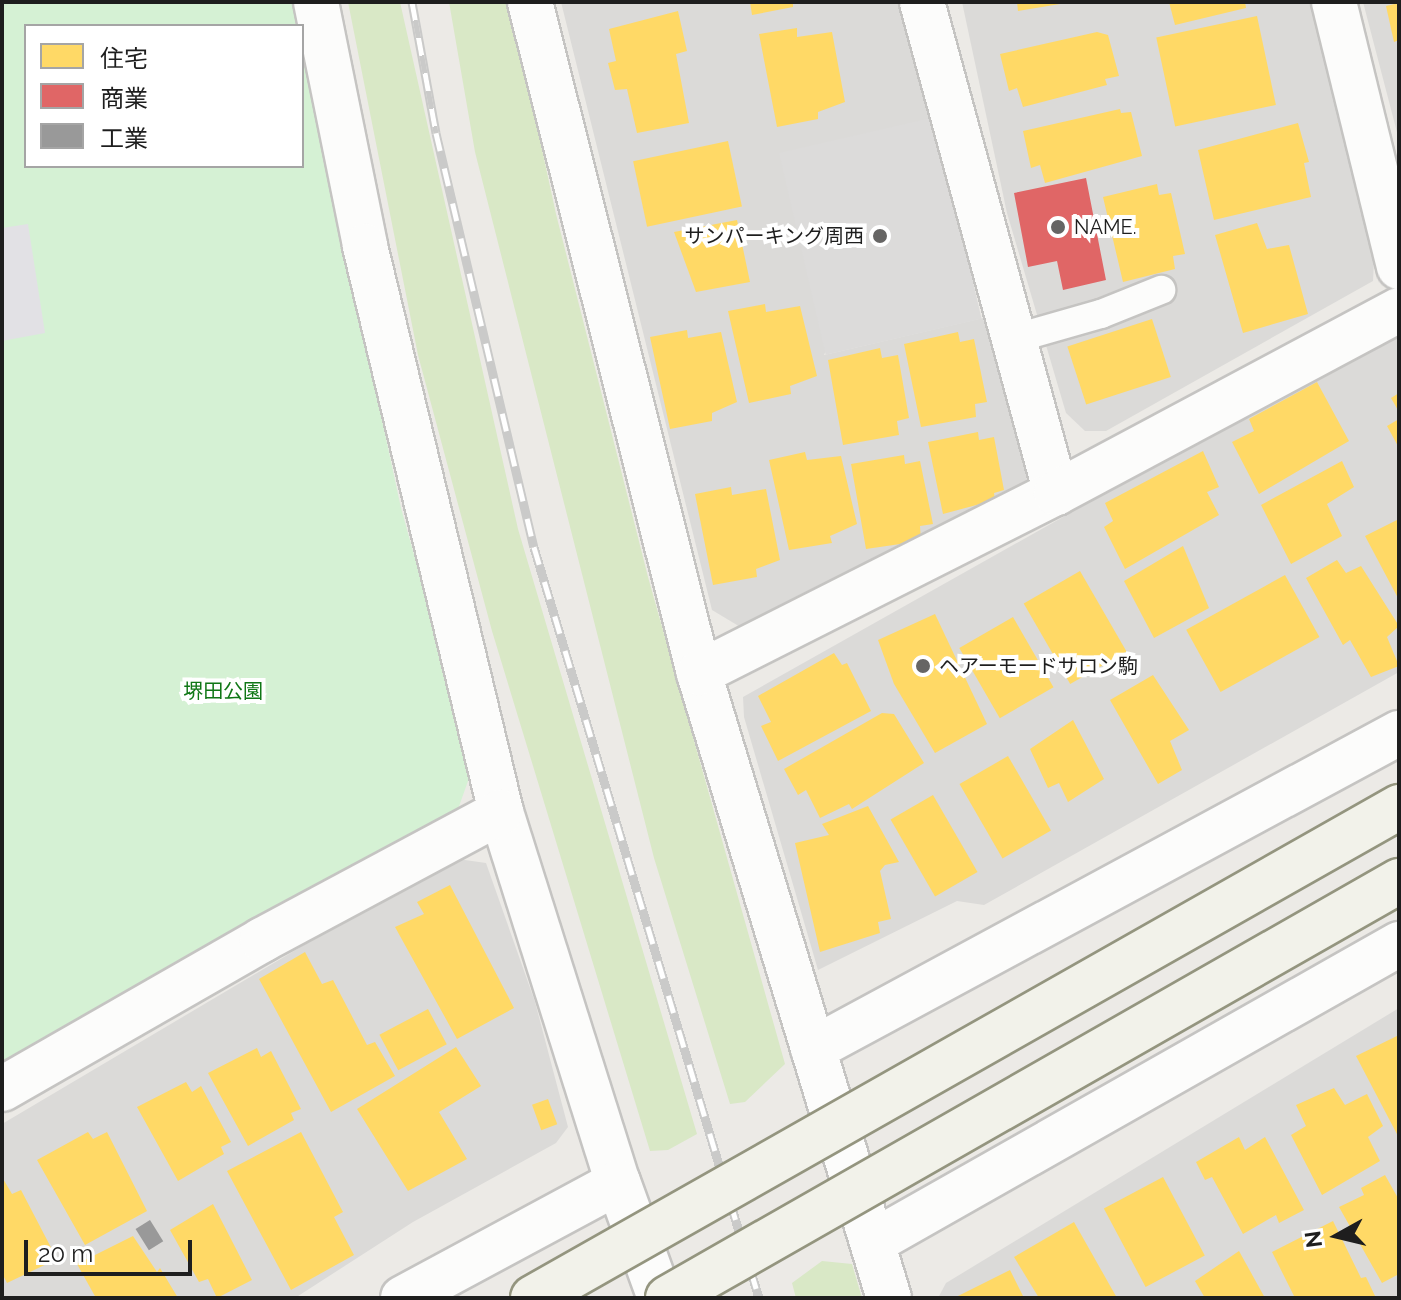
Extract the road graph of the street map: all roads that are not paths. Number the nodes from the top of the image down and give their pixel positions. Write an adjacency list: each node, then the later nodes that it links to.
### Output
1 (316, 2): 13 (street)
2 (530, 2): 10 (street)
3 (922, 2): 8 (street)
4 (1334, 2): 5 (street)
5 (1399, 267)
6 (1161, 290): 8 (lane)
7 (1399, 310): 9 (street)
8 (1013, 339): 9 (street)
9 (1056, 493): 10 (street)
10 (699, 673): 16 (street)
11 (1399, 733): 16 (street)
12 (1399, 807): 21 (street, bridge)
13 (501, 812): 17 (street); 18 (street)
14 (1399, 881): 23 (street, bridge)
15 (1399, 944): 19 (street)
16 (813, 1049): 19 (street)
17 (2, 1089)
18 (618, 1182): 20 (street); 22 (street)
19 (873, 1242): 24 (street)
20 (403, 1298)
21 (533, 1298)
22 (660, 1298)
23 (668, 1298)
24 (889, 1298)

